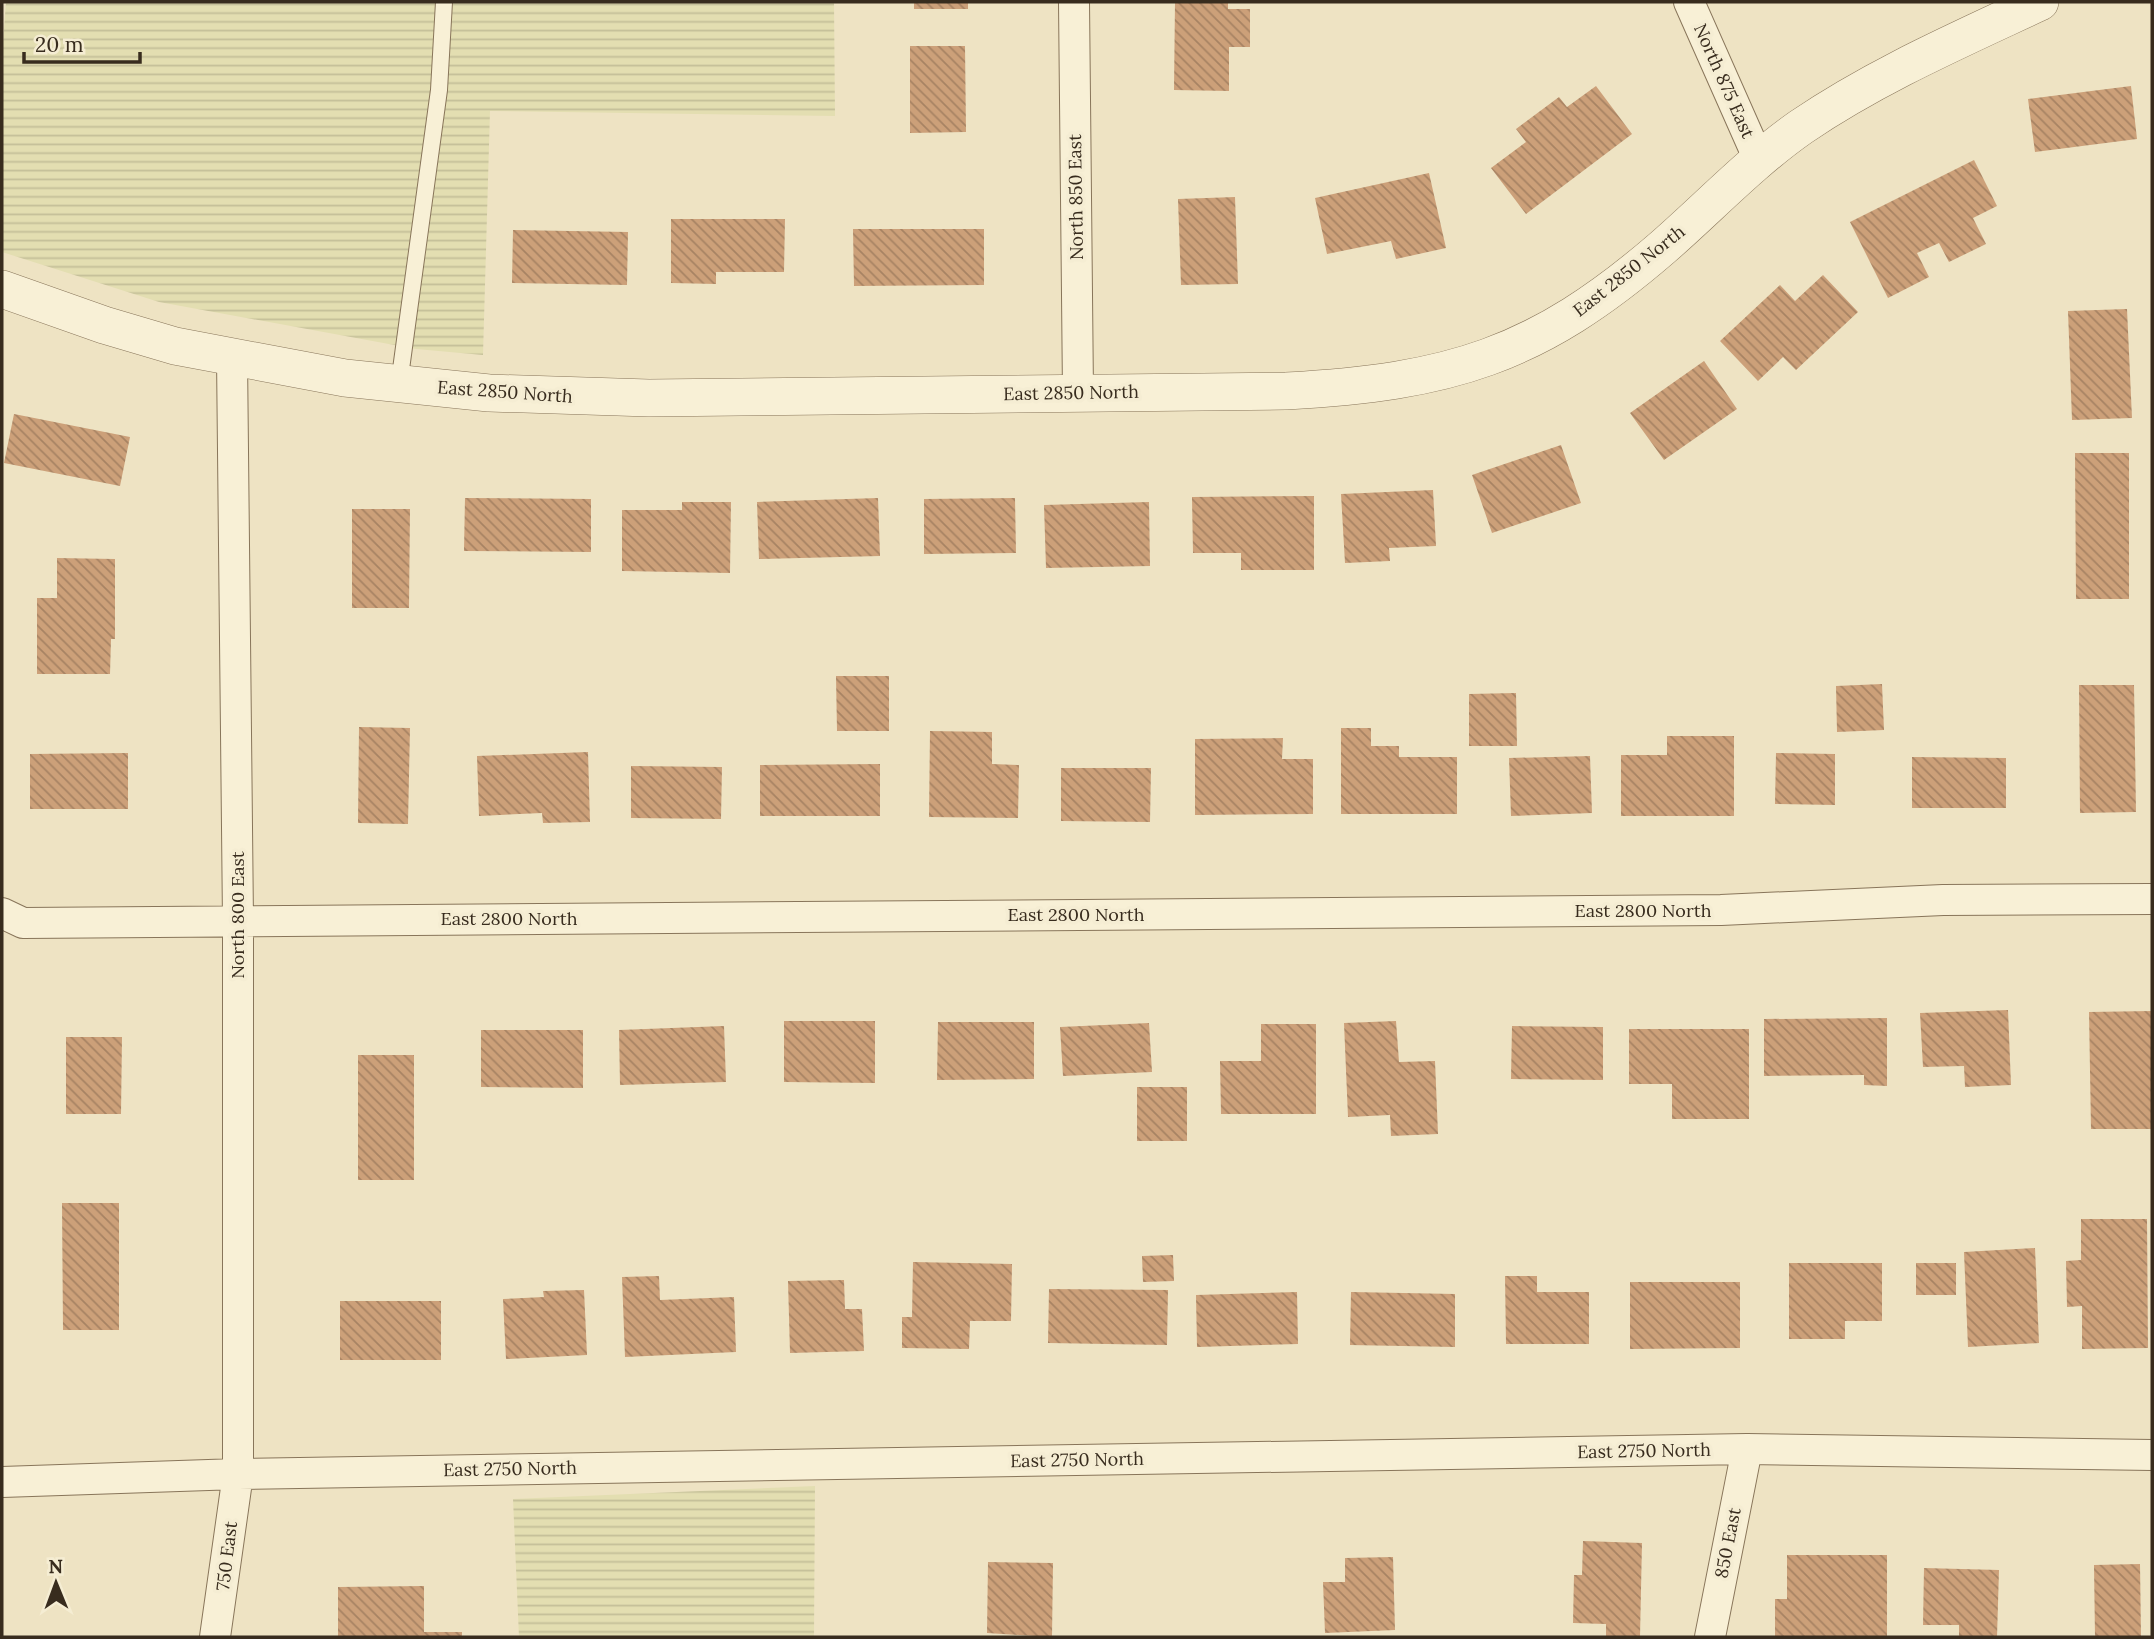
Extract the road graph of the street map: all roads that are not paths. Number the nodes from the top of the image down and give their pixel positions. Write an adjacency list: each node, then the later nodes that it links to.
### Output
1 (443, 2): 8 (lane)
2 (1074, 2): 9 (street, North 850 East)
3 (1689, 2): 5 (street, North 875 East)
4 (2040, 2): 5 (street, East 2850 North)
5 (1759, 160): 9 (street, East 2850 North)
6 (2, 289): 7 (street, East 2850 North)
7 (232, 357): 8 (street, East 2850 North); 12 (street, North 800 East)
8 (399, 384): 9 (street, East 2850 North)
9 (1078, 392)
10 (2152, 899): 12 (street, East 2800 North)
11 (2, 914): 12 (street, East 2800 North)
12 (239, 921): 15 (street, North 800 East)
13 (1747, 1449): 14 (street, East 2750 North); 15 (street, East 2750 North); 18 (street, 850 East)
14 (2152, 1455)
15 (238, 1474): 16 (street, East 2750 North); 17 (street, 750 East)
16 (2, 1482)
17 (215, 1637)
18 (1710, 1637)

